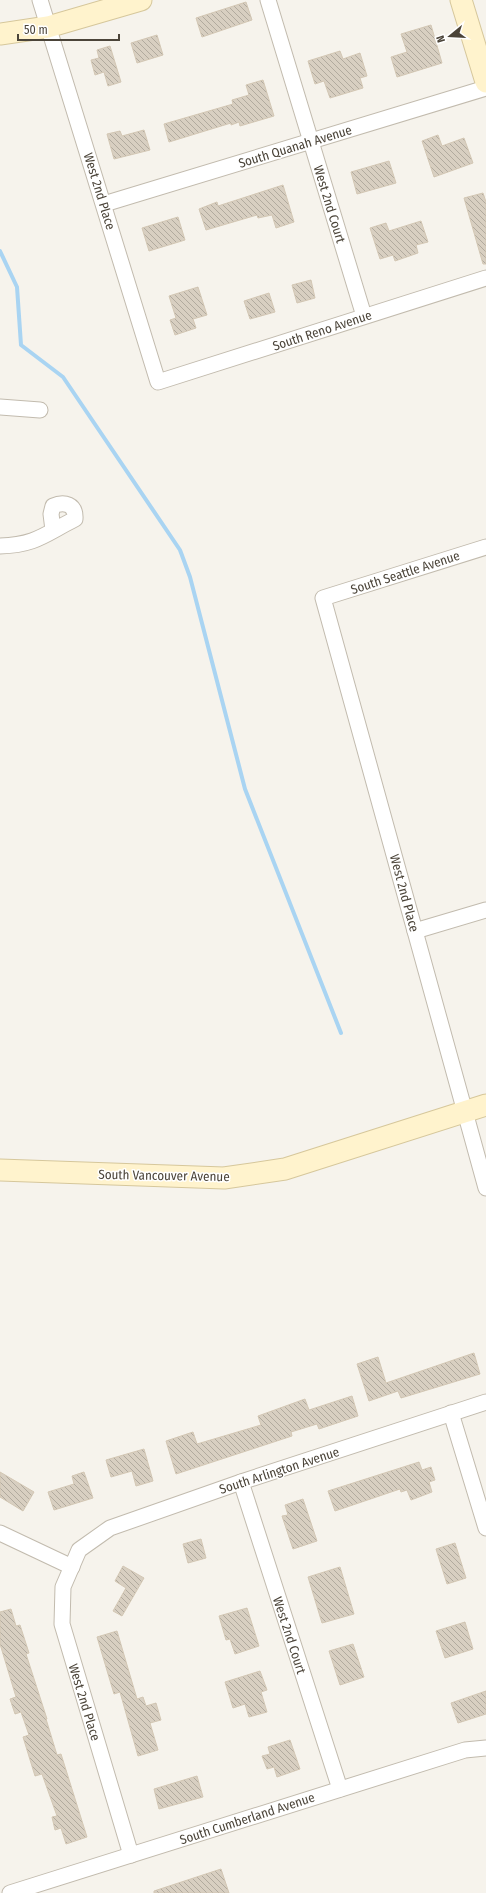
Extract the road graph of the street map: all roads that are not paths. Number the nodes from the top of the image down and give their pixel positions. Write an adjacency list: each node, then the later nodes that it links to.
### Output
1 (40, 0): 5 (street, West 2nd Place)
2 (141, 0): 5 (street)
3 (268, 0): 9 (street, West 2nd Court)
4 (460, 0): 7 (street)
5 (48, 27): 6 (street); 10 (street, West 2nd Place)
6 (0, 34)
7 (486, 82)
8 (486, 88): 9 (street, South Quanah Avenue)
9 (311, 141): 10 (street, South Quanah Avenue); 12 (street, West 2nd Court)
10 (104, 204): 13 (street, West 2nd Place)
11 (486, 278): 12 (street, South Reno Avenue)
12 (364, 316): 13 (street, South Reno Avenue)
13 (158, 382)
14 (0, 407): 15 (street)
15 (40, 410)
16 (53, 530): 17 (street)
17 (0, 546)
18 (486, 547): 19 (street, South Seattle Avenue)
19 (323, 598): 21 (street, West 2nd Place)
20 (486, 910): 21 (street)
21 (415, 931): 23 (street, West 2nd Place)
22 (486, 1105): 23 (street, South Vancouver Avenue)
23 (465, 1111): 24 (street, South Vancouver Avenue); 25 (street, West 2nd Place)
24 (0, 1170)
25 (486, 1188)
26 (486, 1402): 27 (street, South Arlington Avenue)
27 (451, 1413): 28 (street, South Arlington Avenue); 29 (street)
28 (241, 1482): 31 (street, South Arlington Avenue); 34 (street, West 2nd Court)
29 (486, 1528)
30 (0, 1533): 32 (street)
31 (79, 1550): 32 (street, West 2nd Place)
32 (72, 1567): 35 (street, West 2nd Place)
33 (486, 1748): 34 (street, South Cumberland Avenue)
34 (340, 1789): 35 (street, South Cumberland Avenue)
35 (131, 1855): 36 (street, South Cumberland Avenue)
36 (10, 1893)

